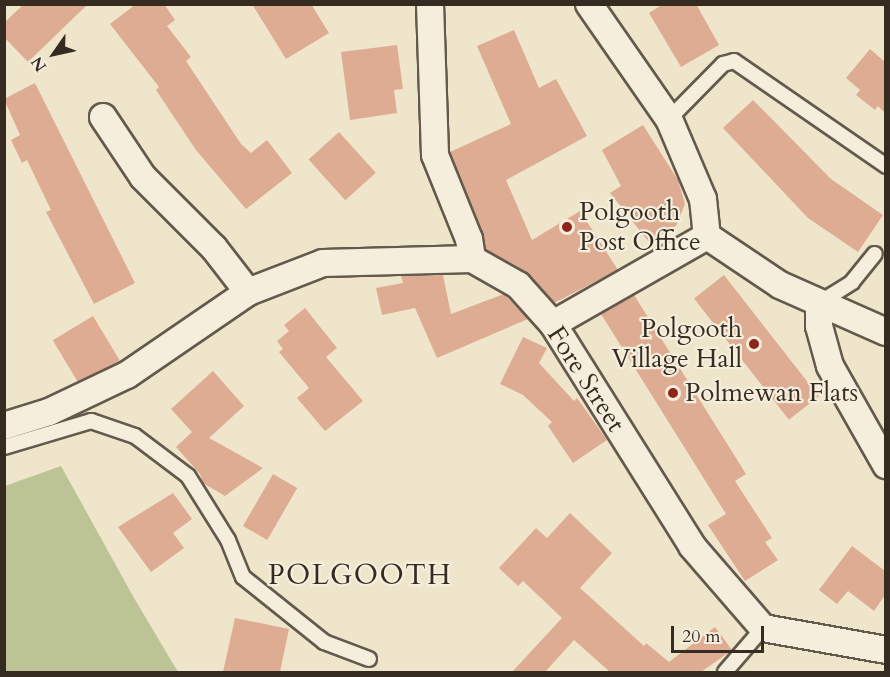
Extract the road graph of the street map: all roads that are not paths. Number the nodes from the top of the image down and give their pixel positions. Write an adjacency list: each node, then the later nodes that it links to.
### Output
1 (430, 4): 8 (street)
2 (589, 4): 4 (street)
3 (103, 117): 9 (street)
4 (669, 119): 5 (lane); 6 (street)
5 (885, 166)
6 (707, 236): 10 (street); 11 (street)
7 (875, 254): 10 (lane)
8 (472, 259): 9 (street); 11 (street, Fore Street)
9 (248, 292): 13 (street)
10 (819, 303): 12 (street); 15 (street)
11 (553, 324): 16 (street, Fore Street)
12 (885, 332)
13 (4, 426)
14 (4, 447): 18 (lane)
15 (885, 465)
16 (763, 628): 17 (street); 19 (lane)
17 (885, 650)
18 (369, 659)
19 (725, 672)

